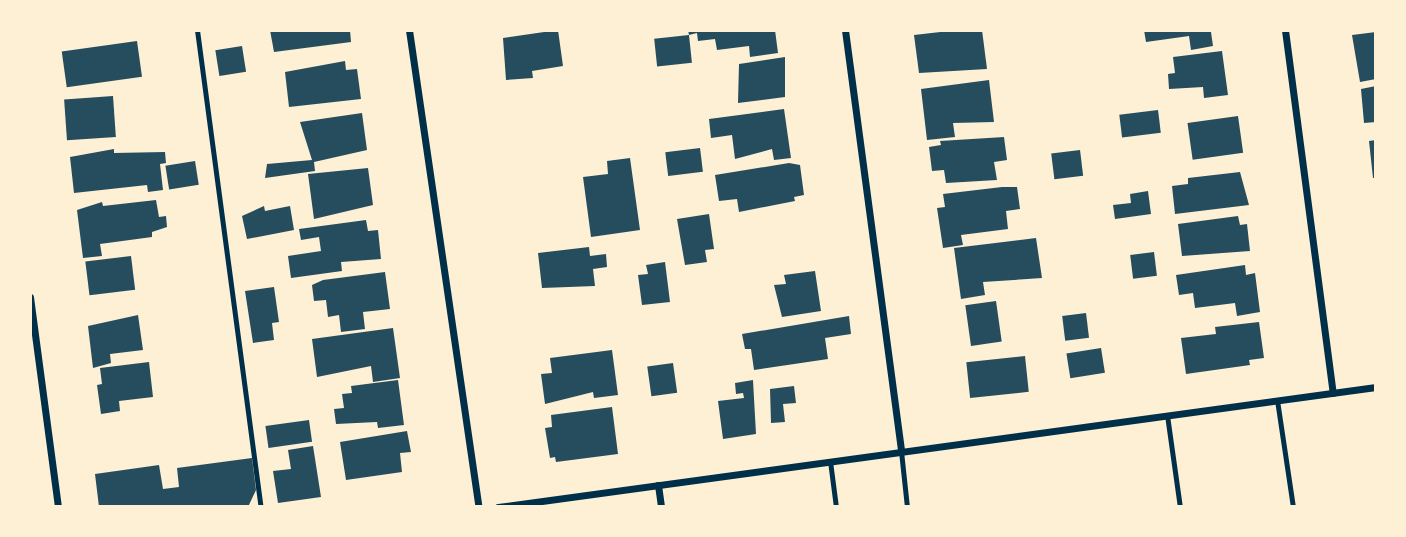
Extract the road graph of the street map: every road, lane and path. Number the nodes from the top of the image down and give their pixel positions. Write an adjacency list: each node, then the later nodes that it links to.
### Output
1 (197, 30): 14 (lane)
2 (409, 30): 15 (street)
3 (845, 30): 10 (street)
4 (1285, 30): 7 (street)
5 (30, 297): 13 (street)
6 (1376, 387): 7 (street)
7 (1334, 393): 8 (street)
8 (1277, 400): 9 (street); 21 (lane)
9 (1167, 415): 10 (street); 20 (lane)
10 (901, 451): 11 (street); 19 (lane)
11 (830, 461): 12 (street); 18 (lane)
12 (658, 485): 16 (street); 17 (street)
13 (58, 507)
14 (261, 507)
15 (479, 507)
16 (498, 507)
17 (661, 507)
18 (836, 507)
19 (907, 507)
20 (1180, 507)
21 (1293, 507)

